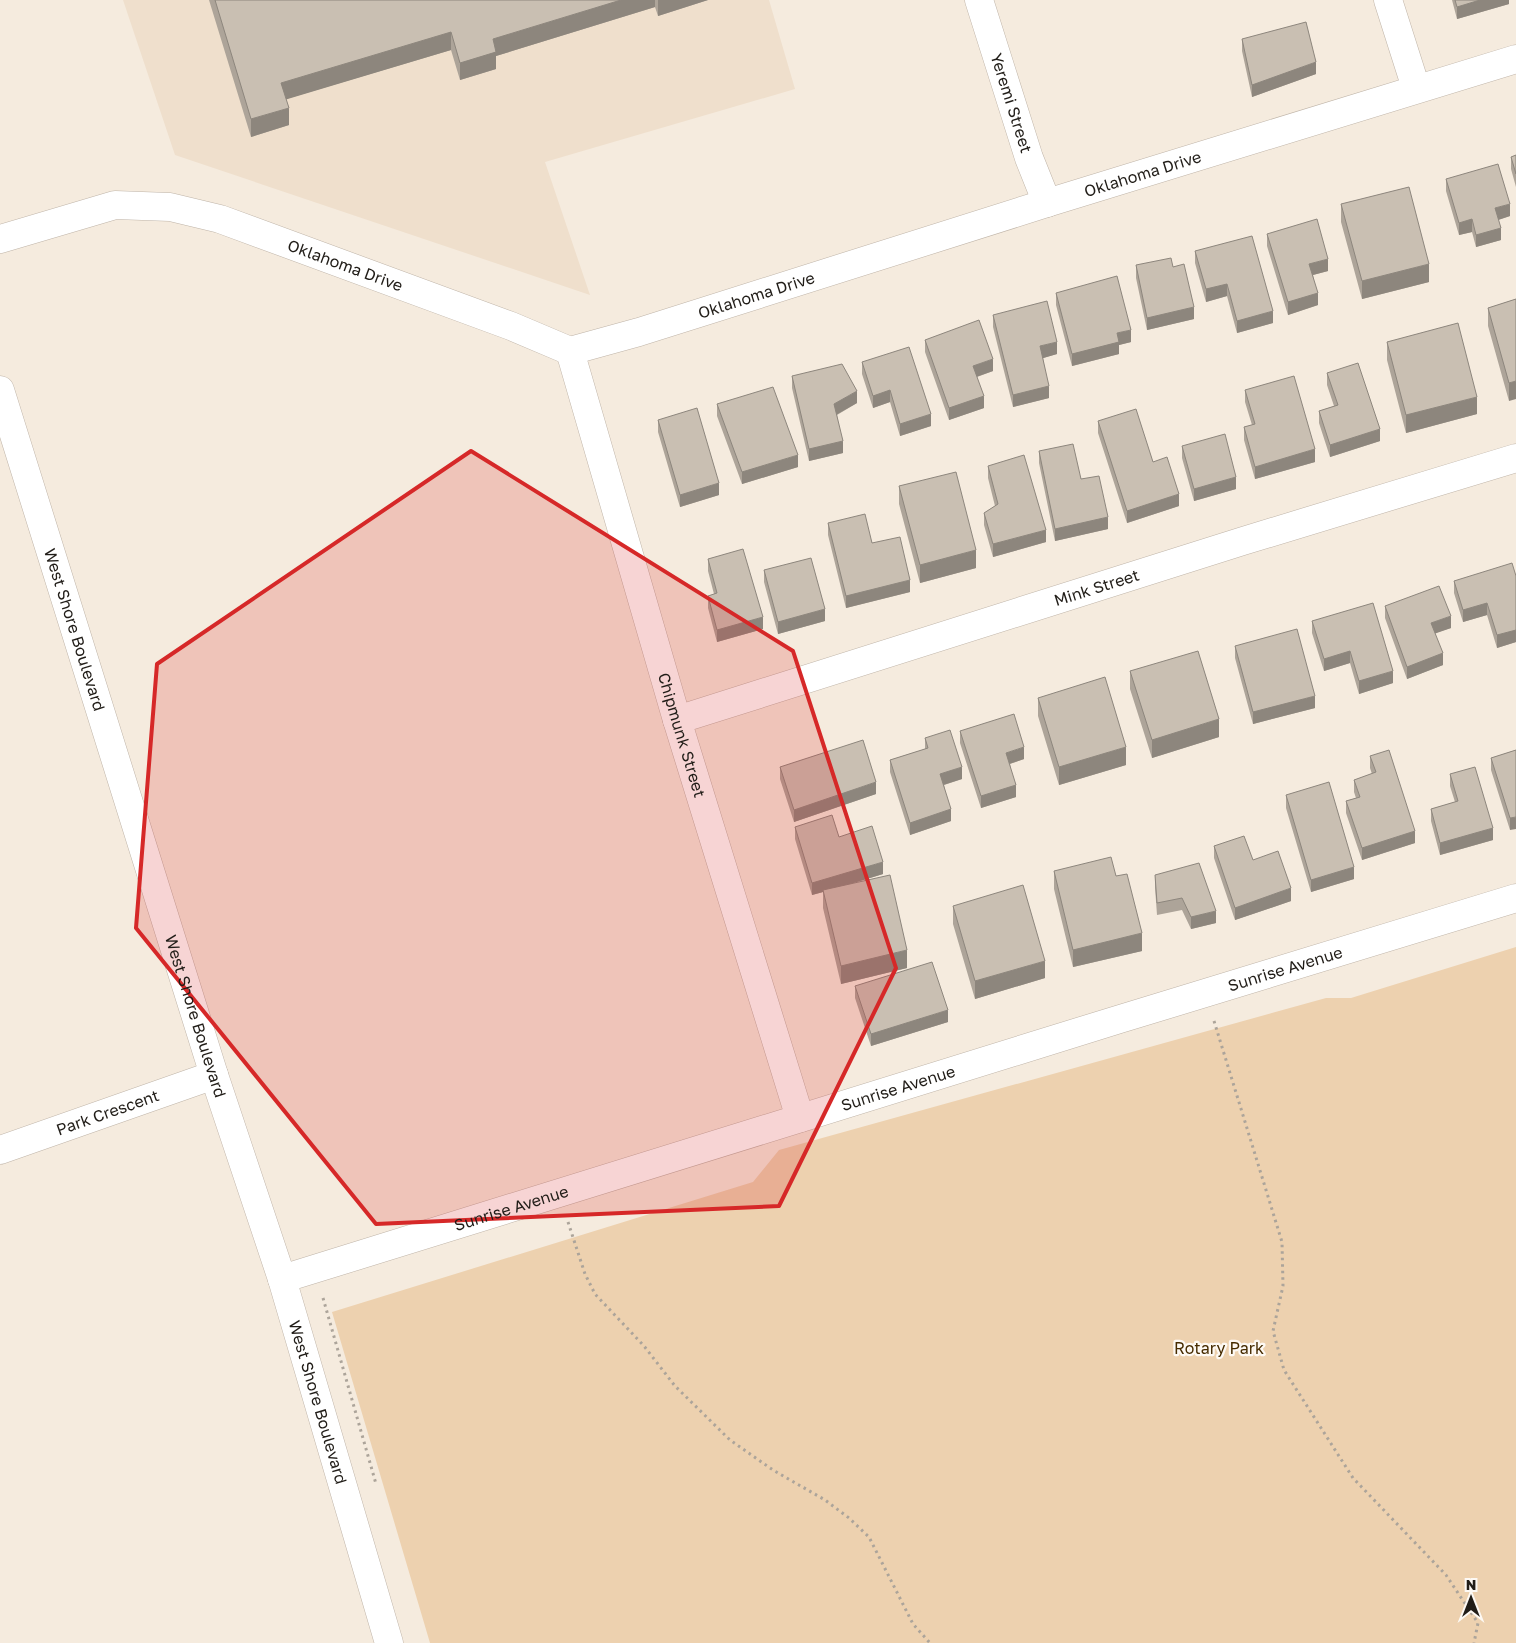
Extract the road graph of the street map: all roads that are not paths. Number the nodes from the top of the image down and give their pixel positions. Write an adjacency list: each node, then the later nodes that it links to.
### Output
1 (979, 0): 5 (street, Yeremi Street)
2 (1388, 0): 4 (street)
3 (1516, 59): 4 (street, Oklahoma Drive)
4 (1416, 88): 5 (street, Oklahoma Drive)
5 (1047, 203): 7 (street, Oklahoma Drive)
6 (0, 238): 7 (street, Oklahoma Drive)
7 (570, 351): 10 (street, Chipmunk Street)
8 (0, 390): 12 (street, West Shore Boulevard)
9 (1516, 458): 10 (street, Mink Street)
10 (677, 720): 13 (street, Chipmunk Street)
11 (1516, 898): 13 (street, Sunrise Avenue)
12 (214, 1075): 14 (street, Park Crescent); 15 (street, West Shore Boulevard)
13 (800, 1118): 15 (street, Sunrise Avenue)
14 (0, 1150)
15 (282, 1280): 16 (street, West Shore Boulevard)
16 (389, 1643)

